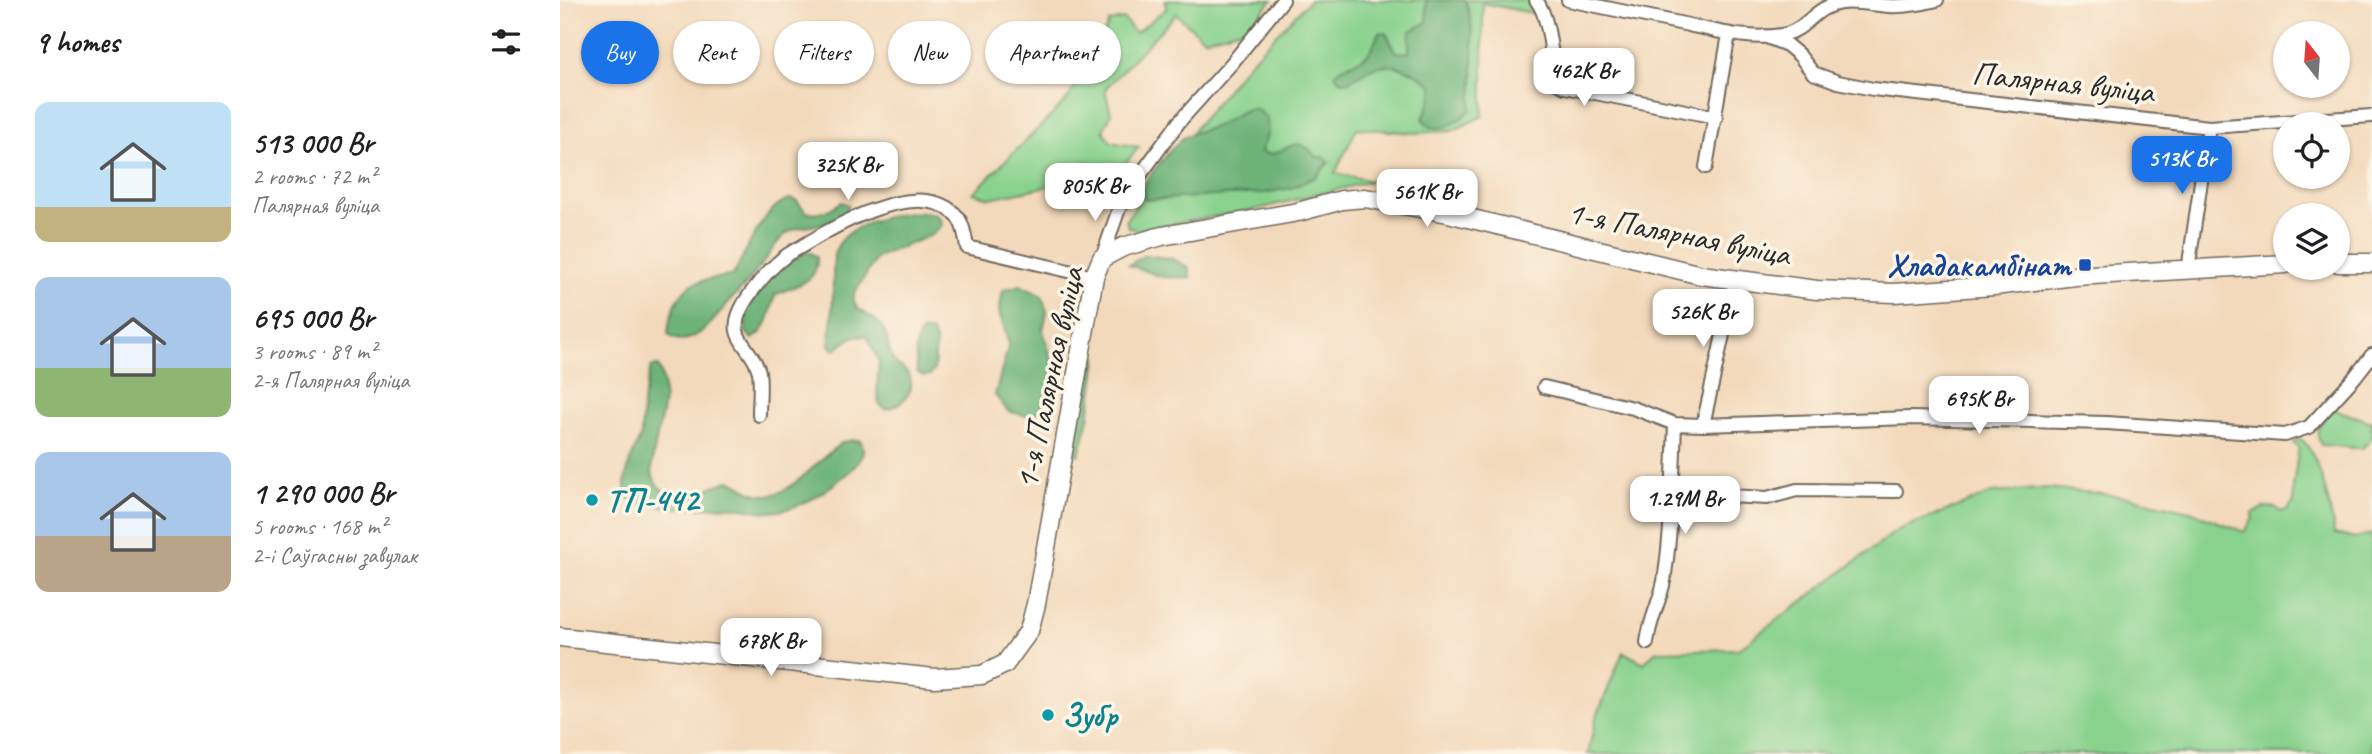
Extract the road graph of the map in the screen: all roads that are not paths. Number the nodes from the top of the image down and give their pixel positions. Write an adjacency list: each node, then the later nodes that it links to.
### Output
1 (1283, 0): 11 (street)
2 (1536, 0): 8 (street)
3 (1568, 0): 5 (street, Палярная вуліца)
4 (1937, 0): 6 (street, Палярная вуліца)
5 (1729, 34): 6 (street, Палярная вуліца); 8 (street)
6 (1764, 36): 9 (street, Палярная вуліца)
7 (2372, 116): 9 (street, Палярная вуліца)
8 (1716, 117): 10 (street)
9 (2209, 127): 15 (street)
10 (1706, 167)
11 (1102, 258): 16 (street, 1-я Палярная вуліца); 17 (street, 1-я Палярная вуліца)
12 (2350, 263): 13 (street)
13 (2372, 263)
14 (2273, 265): 15 (street, 1-я Палярная вуліца)
15 (2188, 270): 17 (street, 1-я Палярная вуліца)
16 (1094, 277): 20 (street); 25 (street, 1-я Палярная вуліца)
17 (1735, 281): 22 (street)
18 (2372, 355): 22 (street)
19 (1544, 387): 21 (street)
20 (758, 415)
21 (1675, 424): 22 (street); 24 (street)
22 (1703, 425)
23 (1896, 491): 24 (street)
24 (1672, 493): 26 (street)
25 (560, 637)
26 (1647, 643)

